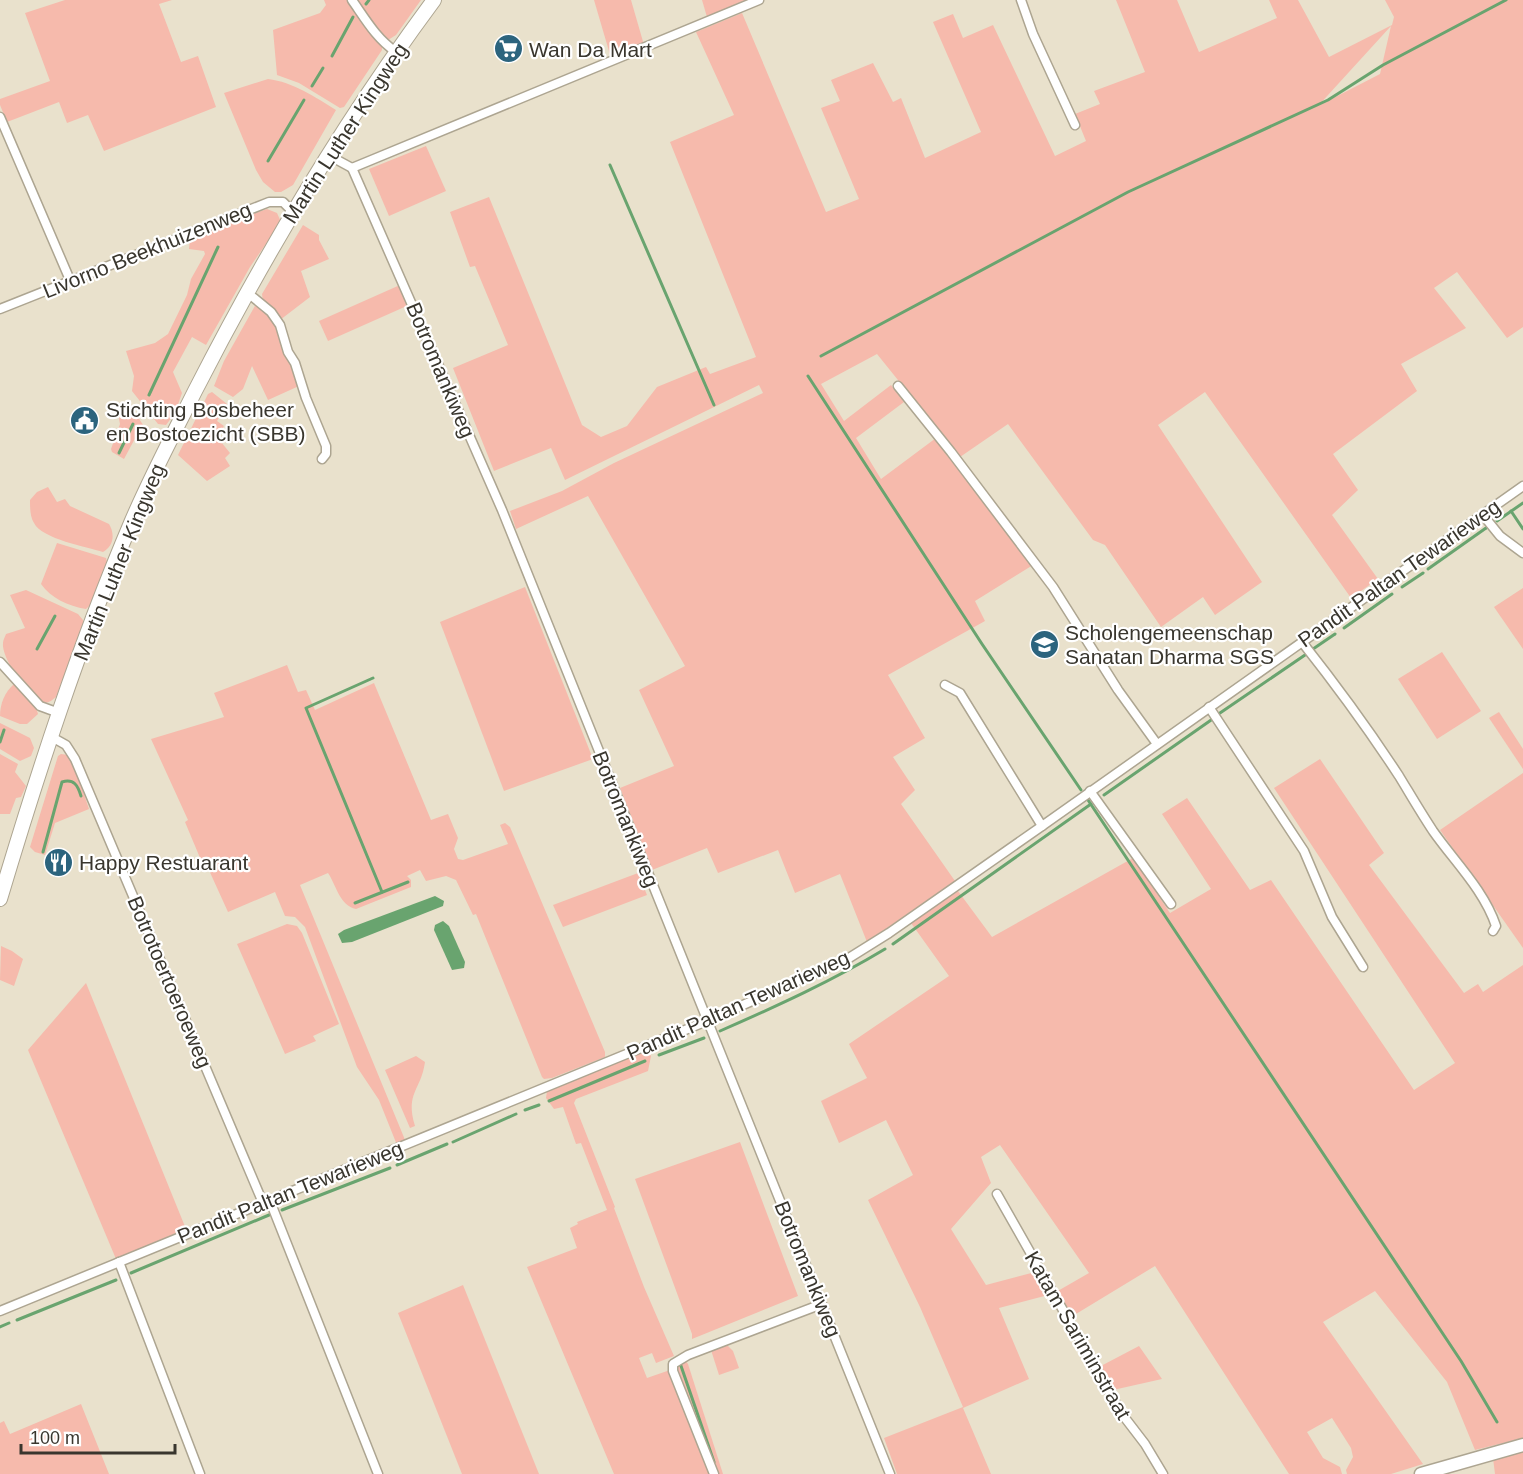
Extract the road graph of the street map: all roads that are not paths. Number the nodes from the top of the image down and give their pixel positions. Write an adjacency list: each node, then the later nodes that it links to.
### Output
1 (352, 0): 5 (street)
2 (434, 0): 5 (main road, Martin Luther Kingweg)
3 (759, 0): 9 (street)
4 (1021, 0): 7 (street)
5 (396, 52): 8 (main road, Martin Luther Kingweg)
6 (0, 117): 11 (street)
7 (1075, 125)
8 (328, 155): 9 (street); 10 (main road, Martin Luther Kingweg)
9 (352, 168): 32 (street, Botromankiweg)
10 (293, 212): 11 (street, Livorno Beekhuizenweg); 23 (main road, Martin Luther Kingweg)
11 (70, 280): 13 (street, Livorno Beekhuizenweg)
12 (254, 298): 15 (street)
13 (0, 309)
14 (898, 386): 25 (street)
15 (322, 459)
16 (1523, 486): 17 (street, Pandit Paltan Tewarieweg)
17 (1483, 514): 18 (street); 19 (street, Pandit Paltan Tewarieweg)
18 (1523, 552)
19 (1302, 642): 22 (street, Pandit Paltan Tewarieweg); 30 (street)
20 (0, 662): 23 (street)
21 (945, 685): 27 (street)
22 (1209, 707): 25 (street, Pandit Paltan Tewarieweg); 31 (street)
23 (59, 713): 24 (main road, Martin Luther Kingweg)
24 (50, 736): 28 (main road, Martin Luther Kingweg); 34 (street, Botrotoertoeroeweg)
25 (1157, 744): 26 (street, Pandit Paltan Tewarieweg)
26 (1090, 791): 27 (street, Pandit Paltan Tewarieweg); 29 (street)
27 (1042, 826): 32 (street, Pandit Paltan Tewarieweg)
28 (0, 899)
29 (1171, 904)
30 (1493, 931)
31 (1363, 967)
32 (707, 1021): 34 (street, Pandit Paltan Tewarieweg); 36 (street, Botromankiweg)
33 (997, 1194): 43 (street, Katam Sariminstraat)
34 (267, 1202): 35 (street, Pandit Paltan Tewarieweg); 40 (street, Botrotoertoeroeweg)
35 (119, 1262): 37 (street, Pandit Paltan Tewarieweg); 39 (street)
36 (822, 1304): 41 (street); 42 (street, Botromankiweg)
37 (0, 1311)
38 (1523, 1445): 44 (street)
39 (200, 1474)
40 (378, 1474)
41 (714, 1474)
42 (890, 1474)
43 (1163, 1474)
44 (1421, 1474)

